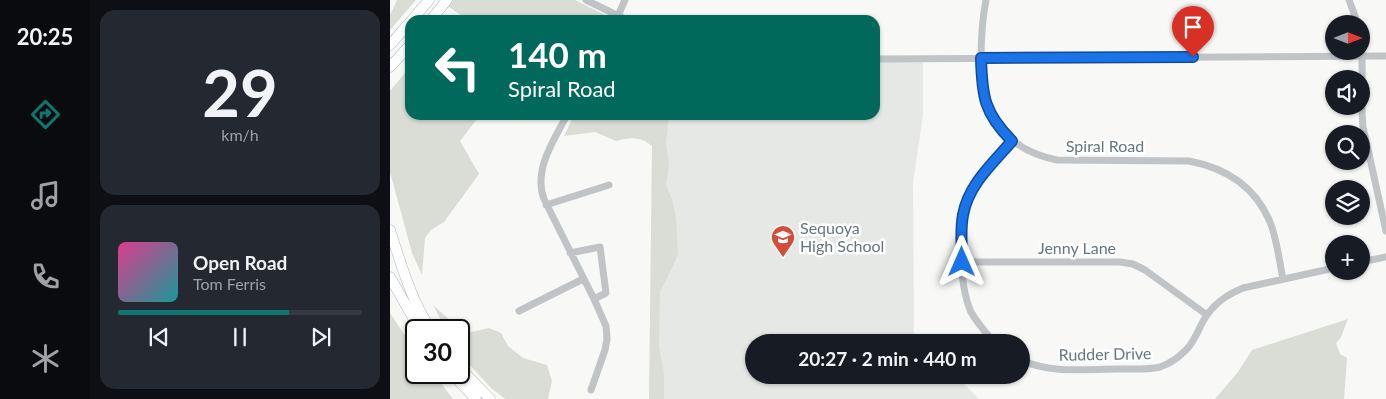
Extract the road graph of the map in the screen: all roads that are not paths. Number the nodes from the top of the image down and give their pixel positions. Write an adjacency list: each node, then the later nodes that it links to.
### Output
1 (429, 0): 7 (main road)
2 (447, 0): 8 (main road)
3 (586, 0): 9 (street)
4 (625, 0): 10 (street)
5 (986, 0): 18 (street, Spiral Road)
6 (1349, 0): 11 (street)
7 (416, 15)
8 (435, 15)
9 (612, 15)
10 (618, 15)
11 (1355, 15)
12 (405, 28): 13 (main road)
13 (390, 45)
14 (405, 50): 21 (main road)
15 (1325, 56): 18 (street)
16 (1370, 56): 17 (street)
17 (1386, 56)
18 (981, 58): 19 (street); 23 (street, Spiral Road)
19 (880, 59)
20 (1362, 60): 27 (street)
21 (390, 67)
22 (565, 120): 25 (street)
23 (1012, 141): 31 (street); 35 (street, Spiral Road)
24 (609, 184): 25 (street)
25 (546, 205): 28 (street)
26 (390, 230): 40 (main road)
27 (1386, 231)
28 (570, 253): 34 (street); 36 (street)
29 (1386, 257): 30 (street)
30 (1370, 260)
31 (962, 262): 38 (street, Jenny Lane); 41 (street)
32 (1325, 270): 35 (street, Rudder Drive)
33 (390, 277): 39 (main road)
34 (583, 279): 36 (street); 37 (street)
35 (1283, 279): 38 (street, Rudder Drive)
36 (594, 299): 45 (street)
37 (519, 312)
38 (1207, 315): 42 (street, Rudder Drive)
39 (414, 319)
40 (425, 319)
41 (987, 334)
42 (1030, 364)
43 (470, 378): 47 (main road)
44 (462, 384): 46 (main road)
45 (591, 390)
46 (476, 399)
47 (490, 399)

